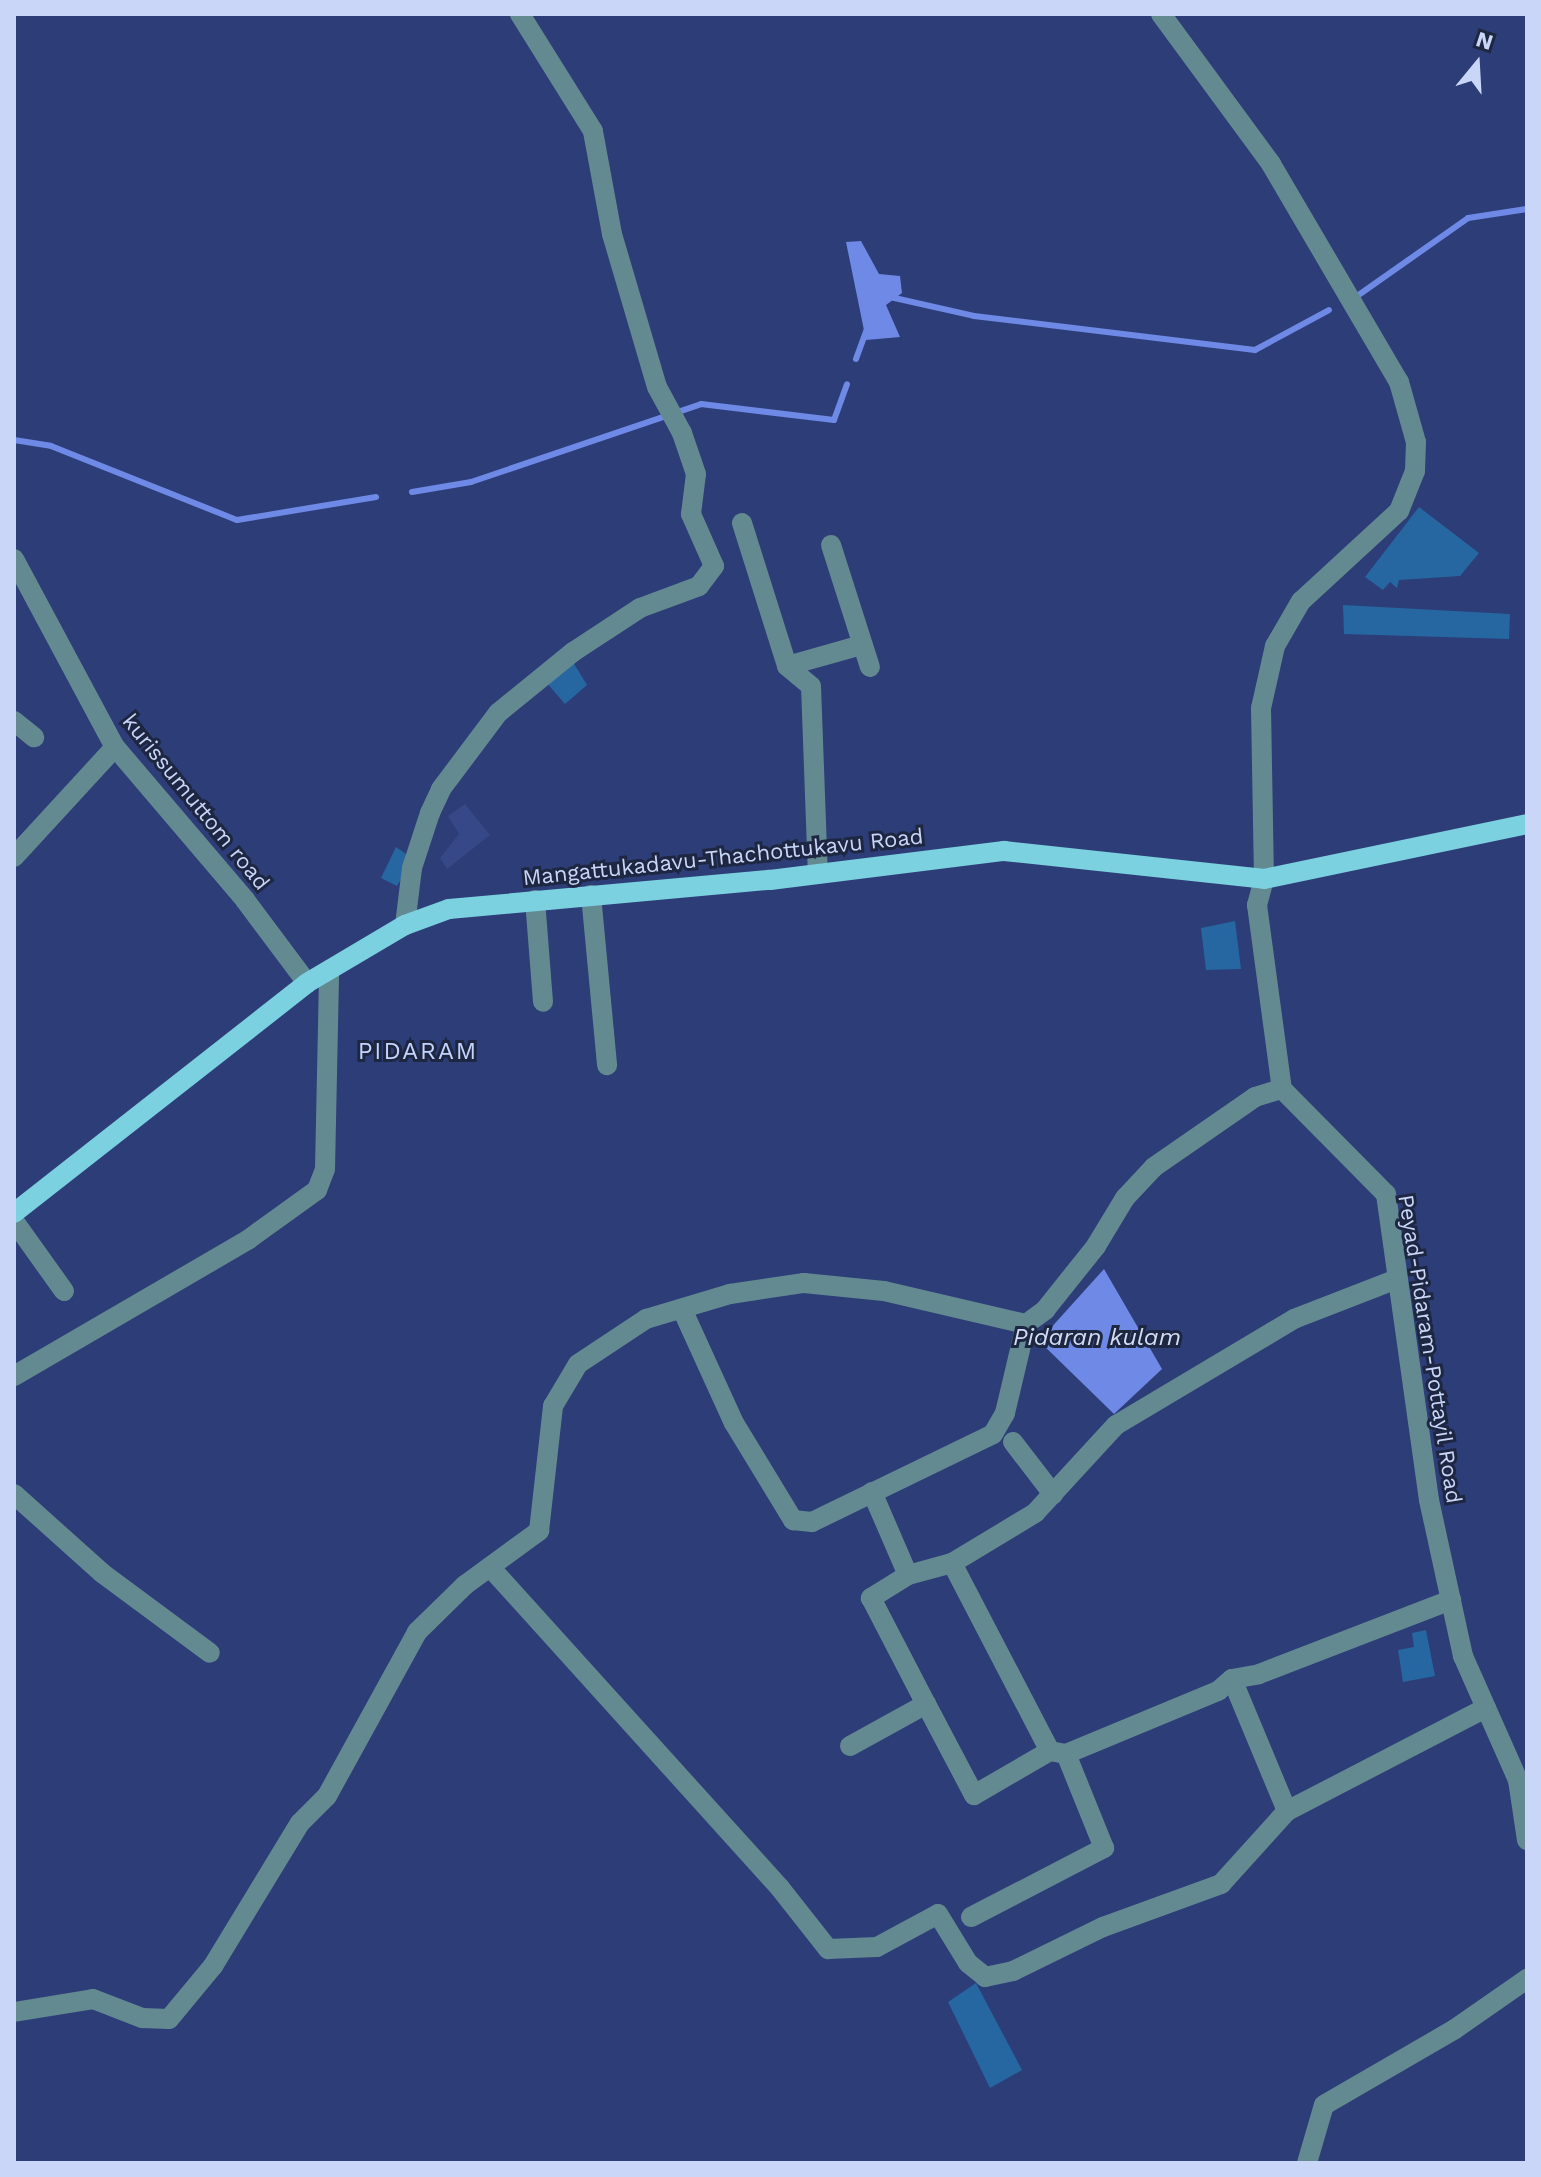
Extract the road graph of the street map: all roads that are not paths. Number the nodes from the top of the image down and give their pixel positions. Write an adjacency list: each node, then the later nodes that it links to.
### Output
1 (520, 14): 18 (street)
2 (1161, 14): 15 (street)
3 (742, 523): 7 (street)
4 (831, 545): 6 (street)
5 (14, 559): 11 (street, kurissumuttom road)
6 (861, 645): 7 (street); 8 (street)
7 (787, 666): 14 (street)
8 (870, 667)
9 (14, 721): 10 (street)
10 (34, 737)
11 (115, 747): 13 (street); 20 (street, kurissumuttom road)
12 (1527, 824): 15 (main road, Mangattukadavu-Thachottukavu Road)
13 (14, 857)
14 (818, 874): 15 (main road, Mangattukadavu-Thachottukavu Road); 16 (main road, Mangattukadavu-Thachottukavu Road)
15 (1264, 879): 23 (street)
16 (591, 895): 17 (main road, Mangattukadavu-Thachottukavu Road); 22 (street)
17 (535, 900): 18 (main road, Mangattukadavu-Thachottukavu Road); 21 (street)
18 (405, 925): 19 (main road, Mangattukadavu-Thachottukavu Road)
19 (329, 970): 20 (main road, Mangattukadavu-Thachottukavu Road); 30 (street)
20 (307, 983): 24 (main road, Mangattukadavu-Thachottukavu Road)
21 (543, 1002)
22 (607, 1065)
23 (1282, 1089): 26 (street, Peyad-Pidaram-Pottayil Road); 29 (street)
24 (14, 1213)
25 (14, 1221): 27 (street)
26 (1397, 1279): 34 (street); 38 (street, Peyad-Pidaram-Pottayil Road)
27 (64, 1291)
28 (682, 1309): 29 (street); 32 (street); 36 (street)
29 (1026, 1324): 32 (street)
30 (14, 1376)
31 (1013, 1442): 34 (street)
32 (872, 1492): 37 (street)
33 (14, 1494): 39 (street)
34 (1053, 1494): 35 (street)
35 (952, 1563): 37 (street); 44 (street)
36 (490, 1567): 46 (street); 50 (street)
37 (908, 1575): 41 (street)
38 (1451, 1600): 40 (street); 42 (street, Peyad-Pidaram-Pottayil Road)
39 (210, 1653)
40 (1232, 1679): 44 (street); 46 (street)
41 (926, 1704): 43 (street); 44 (street)
42 (1486, 1708): 45 (street, Peyad-Pidaram-Pottayil Road); 46 (street)
43 (850, 1746)
44 (1058, 1753): 48 (street)
45 (1520, 1769): 47 (street, Peyad-Pidaram-Pottayil Road)
46 (1287, 1811)
47 (1527, 1840)
48 (971, 1917)
49 (1527, 1979): 51 (street)
50 (14, 2012)
51 (1307, 2163)

